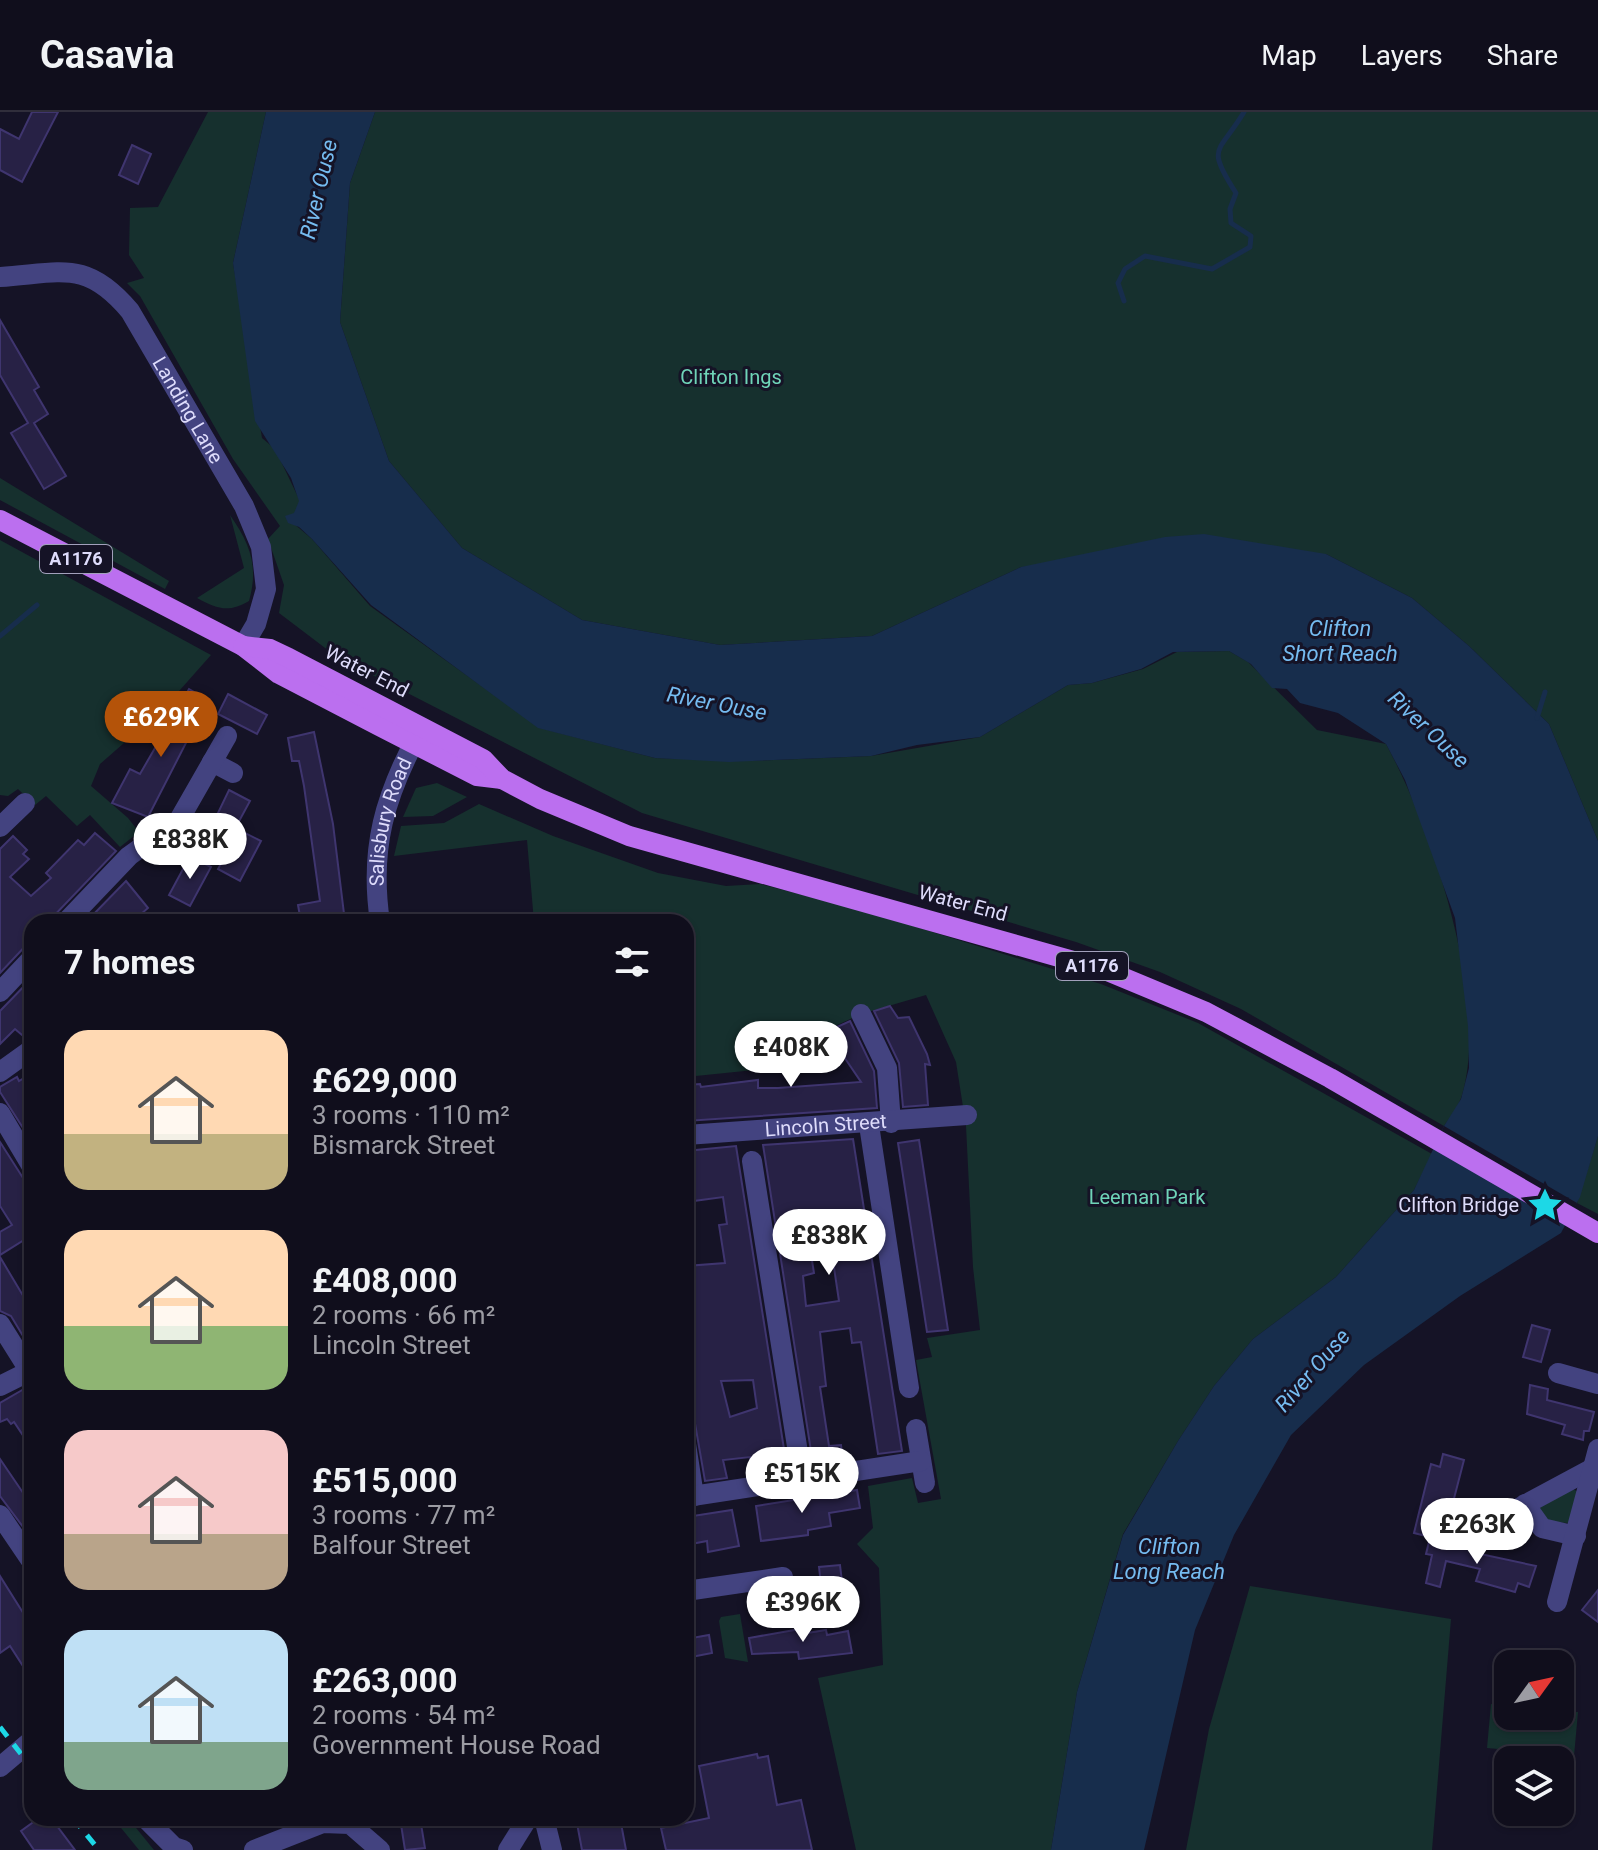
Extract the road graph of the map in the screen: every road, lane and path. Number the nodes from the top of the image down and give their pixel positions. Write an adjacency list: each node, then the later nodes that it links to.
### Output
1 (0, 277): 3 (street, Landing Lane)
2 (0, 520): 3 (main road, Water End / A1176)
3 (243, 646): 4 (main road, Water End / A1176)
4 (418, 735): 11 (street, Salisbury Road); 24 (main road, Water End / A1176)
5 (227, 736): 6 (street)
6 (212, 762): 7 (street); 10 (street)
7 (233, 773)
8 (25, 803): 9 (street)
9 (0, 827)
10 (74, 914)
11 (379, 914)
12 (24, 966): 13 (street)
13 (0, 992)
14 (861, 1014): 19 (street)
15 (24, 1055): 16 (street)
16 (0, 1072)
17 (0, 1113): 22 (street)
18 (967, 1115): 19 (street, Lincoln Street)
19 (891, 1123): 20 (street, Lincoln Street)
20 (869, 1125): 21 (street, Lincoln Street); 31 (street)
21 (694, 1135)
22 (24, 1154)
23 (752, 1161): 35 (street)
24 (1598, 1233)
25 (0, 1324): 26 (street)
26 (24, 1361)
27 (1558, 1373): 29 (street)
28 (24, 1375): 30 (street)
29 (1598, 1384)
30 (0, 1386)
31 (909, 1388)
32 (916, 1429): 34 (street)
33 (1595, 1459): 38 (street); 41 (street)
34 (921, 1461): 35 (street); 36 (street)
35 (802, 1478): 37 (street)
36 (925, 1483)
37 (694, 1496)
38 (1525, 1504): 40 (street); 41 (street)
39 (0, 1515): 42 (street)
40 (1491, 1523)
41 (1576, 1536): 45 (street)
42 (24, 1550)
43 (783, 1577): 44 (street)
44 (694, 1590)
45 (1557, 1602)
46 (24, 1747): 47 (street)
47 (0, 1767)
48 (153, 1826): 53 (street)
49 (312, 1826): 54 (street)
50 (356, 1826): 55 (street)
51 (523, 1826): 56 (street)
52 (546, 1826): 57 (street)
53 (183, 1850)
54 (254, 1850)
55 (380, 1850)
56 (508, 1850)
57 (552, 1850)

